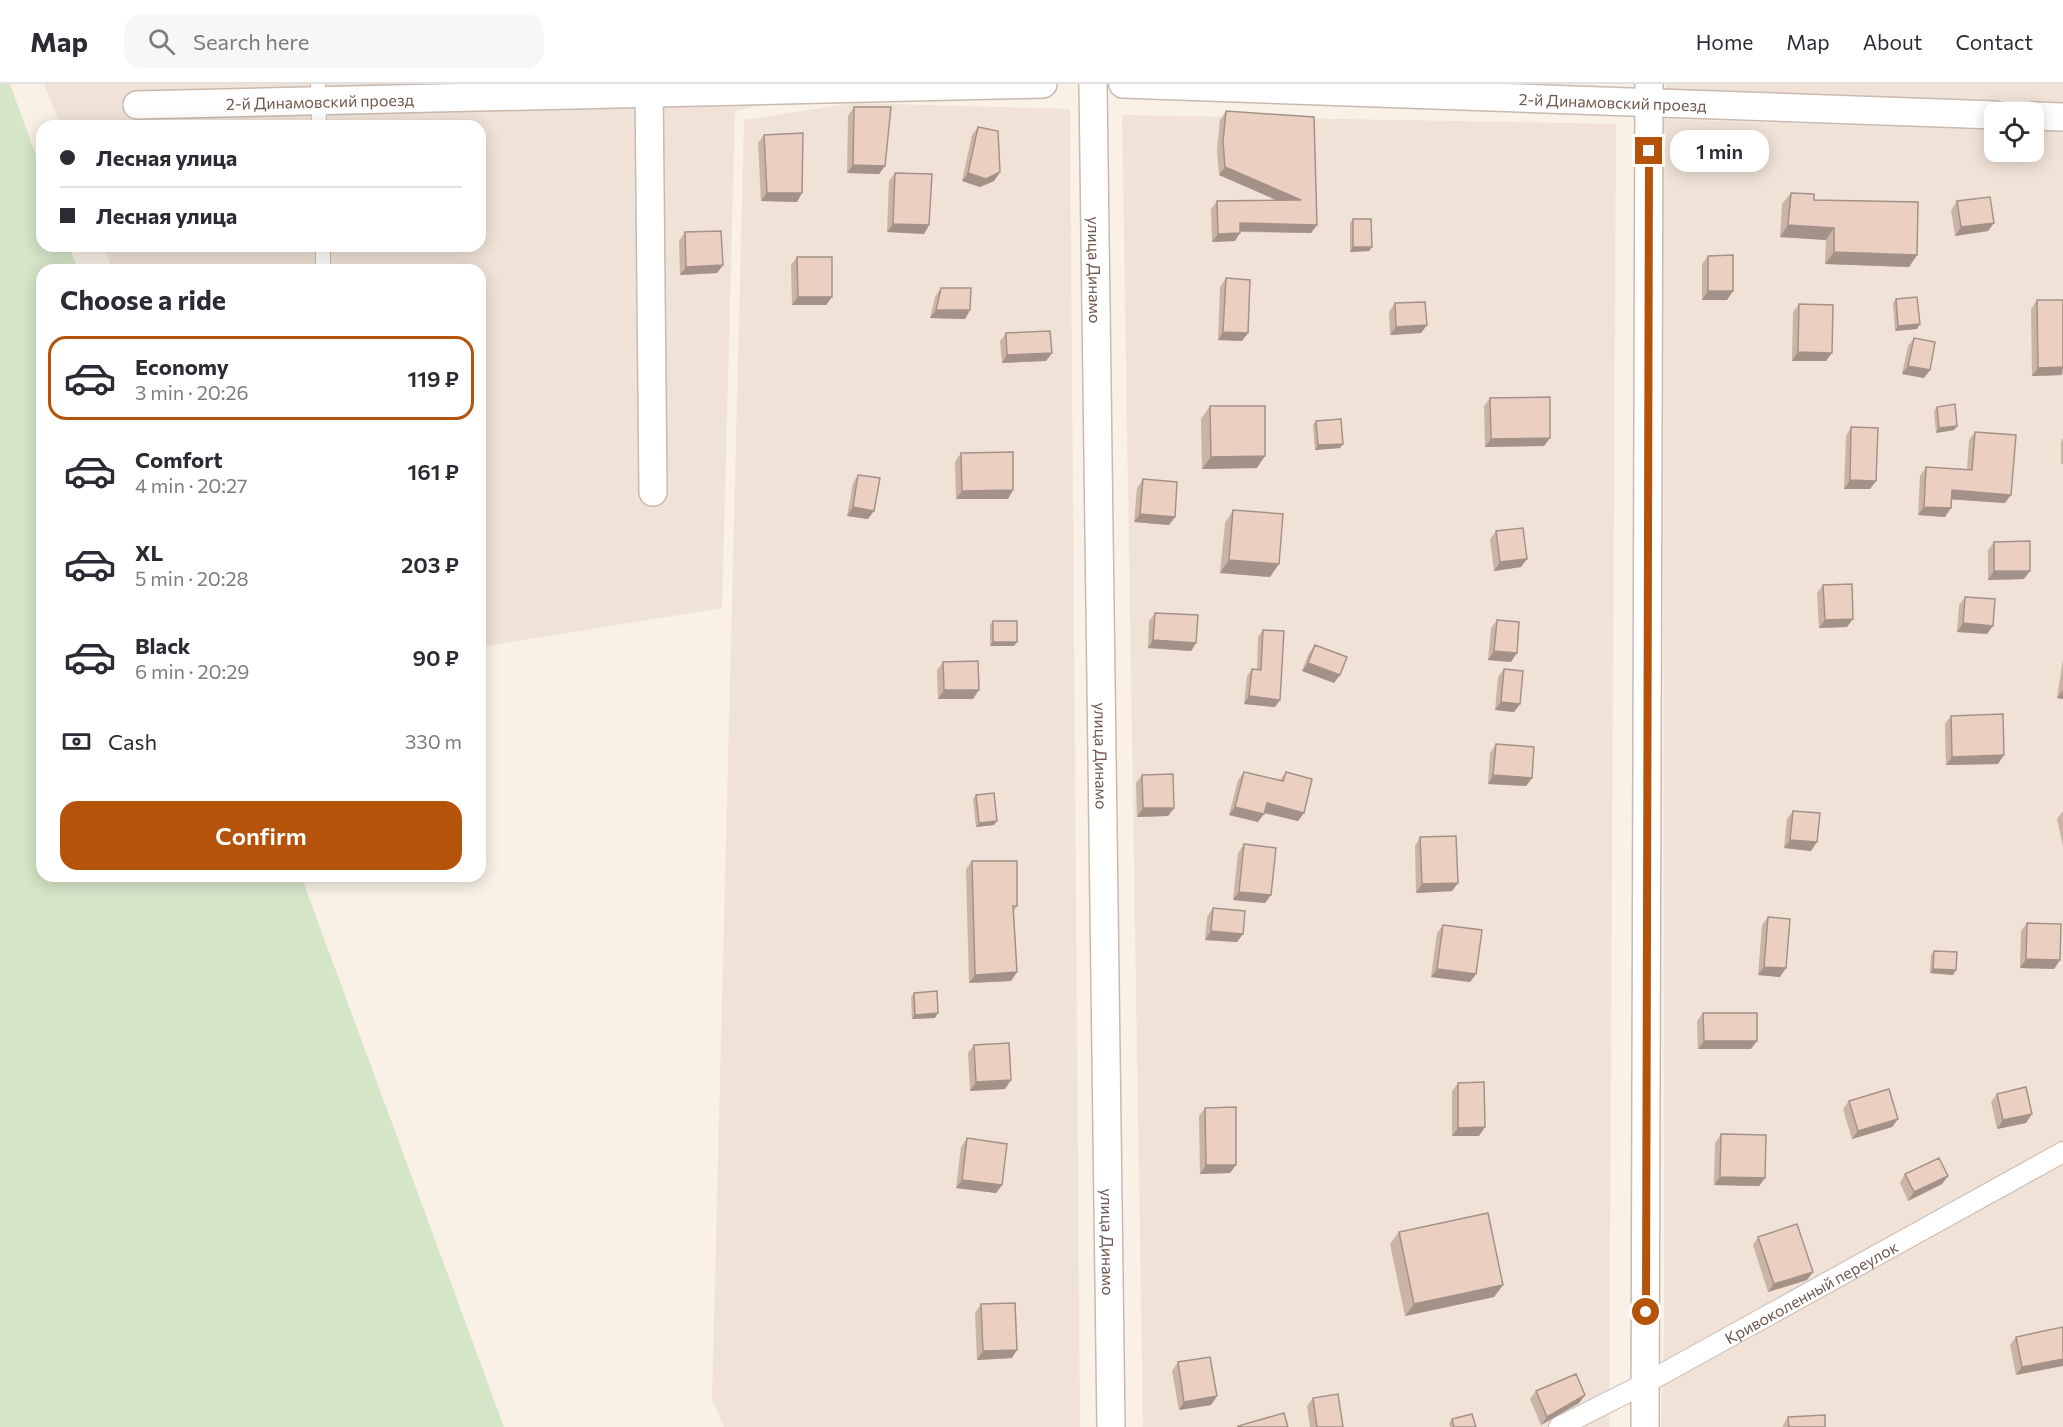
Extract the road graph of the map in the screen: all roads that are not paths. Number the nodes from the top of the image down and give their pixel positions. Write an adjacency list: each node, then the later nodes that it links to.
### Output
1 (1042, 84): 4 (street, 2-й Динамовский проезд)
2 (1093, 84): 14 (street, улица Динамо)
3 (1123, 84): 5 (street, 2-й Динамовский проезд)
4 (649, 89): 6 (street, 2-й Динамовский проезд); 11 (street)
5 (1649, 94): 8 (street, 2-й Динамовский проезд); 13 (street)
6 (319, 104): 7 (street, 2-й Динамовский проезд)
7 (137, 105)
8 (1984, 114)
9 (2044, 116): 10 (street)
10 (2063, 117)
11 (653, 492)
12 (2063, 1152): 13 (street, Кривоколенный переулок)
13 (1646, 1383): 15 (street, Кривоколенный переулок); 16 (street)
14 (1111, 1427)
15 (1559, 1427)
16 (1645, 1427)

